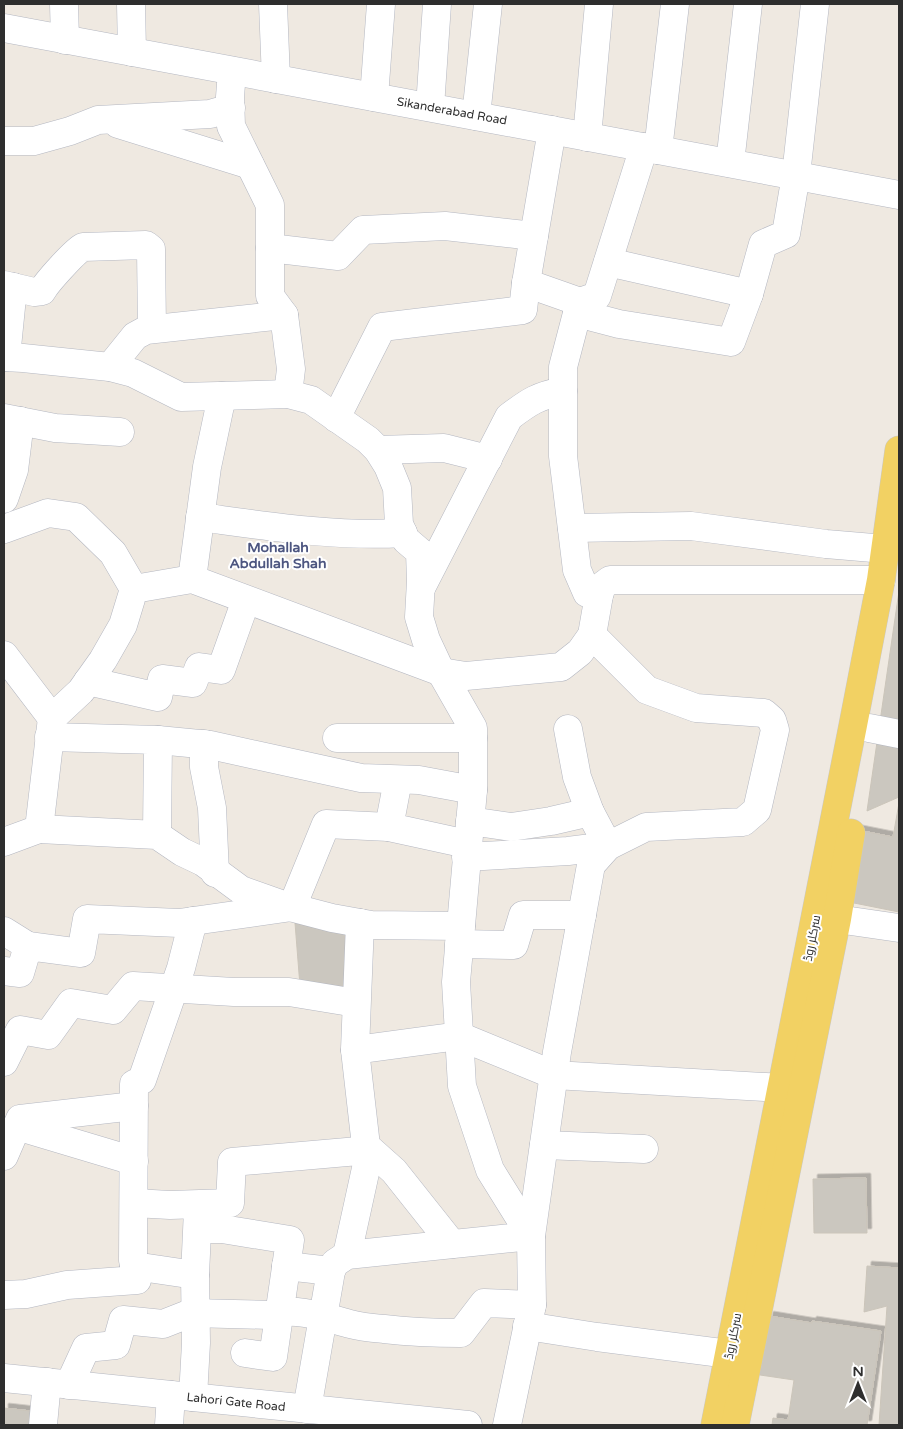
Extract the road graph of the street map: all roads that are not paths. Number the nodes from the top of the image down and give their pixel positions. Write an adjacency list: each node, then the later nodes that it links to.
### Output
1 (64, 4): 12 (street)
2 (130, 4): 13 (street)
3 (273, 4): 15 (street)
4 (380, 4): 16 (street)
5 (437, 4): 18 (street)
6 (488, 4): 19 (street)
7 (600, 4): 22 (street)
8 (675, 4): 24 (street)
9 (748, 4): 25 (street)
10 (815, 4): 27 (street)
11 (4, 28): 12 (street, Sikanderabad Road)
12 (65, 40): 13 (street, Sikanderabad Road)
13 (132, 52): 14 (street, Sikanderabad Road)
14 (232, 71): 15 (street, Sikanderabad Road); 17 (street)
15 (276, 79): 16 (street, Sikanderabad Road)
16 (374, 97): 18 (street, Sikanderabad Road)
17 (231, 108): 20 (street); 26 (street)
18 (430, 108): 19 (street, Sikanderabad Road)
19 (476, 116): 21 (street, Sikanderabad Road)
20 (103, 120): 23 (street); 26 (street)
21 (552, 130): 22 (street, Sikanderabad Road); 29 (street)
22 (586, 137): 24 (street, Sikanderabad Road)
23 (4, 141)
24 (651, 149): 25 (street, Sikanderabad Road); 31 (street)
25 (730, 163): 27 (street, Sikanderabad Road)
26 (250, 164): 30 (street)
27 (796, 176): 28 (street, Sikanderabad Road); 34 (street)
28 (899, 195)
29 (534, 236): 30 (street); 32 (street)
30 (270, 248): 36 (street)
31 (608, 262): 34 (street); 35 (street)
32 (526, 283): 35 (street); 43 (street)
33 (8, 286): 37 (street); 38 (street)
34 (749, 294): 35 (street)
35 (579, 307): 40 (street)
36 (284, 315): 37 (street); 41 (street)
37 (152, 329): 39 (street)
38 (5, 357): 39 (street)
39 (110, 368): 42 (street)
40 (563, 391): 48 (street); 51 (street)
41 (288, 394): 42 (street); 43 (street)
42 (222, 396): 50 (street)
43 (336, 418): 46 (street)
44 (12, 420): 45 (street); 49 (street)
45 (120, 432)
46 (378, 450): 48 (street); 53 (street)
47 (899, 450): 54 (main road, سرکلر روڈ)
48 (488, 458): 57 (street)
49 (4, 498)
50 (200, 517): 53 (street); 55 (street)
51 (572, 528): 54 (street); 58 (street)
52 (4, 529): 56 (street)
53 (403, 533): 57 (street)
54 (889, 564): 58 (street); 65 (main road); 84 (main road, سرکلر روڈ)
55 (192, 579): 56 (street); 59 (street)
56 (134, 589): 63 (street)
57 (420, 590): 62 (street)
58 (598, 595): 60 (street)
59 (246, 600): 62 (street); 63 (street)
60 (592, 635): 62 (street); 80 (street)
61 (4, 655): 64 (street)
62 (441, 672): 69 (street)
63 (88, 681): 64 (street)
64 (50, 727): 70 (street); 76 (street)
65 (869, 728): 67 (street); 84 (main road)
66 (568, 730): 74 (street)
67 (899, 734)
68 (338, 738): 69 (street)
69 (473, 738): 73 (street)
70 (158, 740): 71 (street); 77 (street)
71 (204, 744): 72 (street); 81 (street)
72 (398, 780): 73 (street); 75 (street)
73 (473, 790): 78 (street)
74 (590, 812): 78 (street); 80 (street)
75 (389, 827): 78 (street); 82 (street)
76 (39, 829): 77 (street); 79 (street)
77 (157, 835): 81 (street)
78 (468, 841): 80 (street); 88 (street)
79 (4, 842)
80 (608, 846): 83 (street)
81 (215, 873): 82 (street)
82 (292, 907): 85 (street); 86 (street)
83 (582, 915): 88 (street); 96 (street)
84 (827, 917): 87 (street); 97 (main road, سرکلر روڈ); 129 (main road)
85 (193, 921): 89 (street); 91 (street)
86 (360, 923): 88 (street); 92 (street)
87 (899, 928)
88 (460, 935): 93 (street)
89 (12, 939): 90 (street)
90 (4, 971)
91 (174, 989): 92 (street); 95 (street); 98 (street)
92 (356, 1003): 94 (street)
93 (459, 1036): 94 (street); 96 (street); 106 (street)
94 (355, 1050): 102 (street)
95 (4, 1062)
96 (554, 1076): 97 (street); 100 (street)
97 (782, 1088): 118 (main road, سرکلر روڈ)
98 (134, 1106): 99 (street); 103 (street)
99 (9, 1135): 103 (street)
100 (544, 1145): 101 (street); 106 (street)
101 (644, 1149)
102 (370, 1150): 105 (street); 107 (street); 108 (street)
103 (134, 1161): 104 (street)
104 (134, 1203): 105 (street); 109 (street)
105 (198, 1216): 110 (street); 111 (street)
106 (531, 1236): 107 (street); 116 (street)
107 (452, 1244): 108 (street)
108 (339, 1263): 110 (street); 115 (street)
109 (134, 1266): 111 (street); 112 (street)
110 (286, 1266): 113 (street)
111 (195, 1274): 114 (street)
112 (4, 1296)
113 (280, 1312): 114 (street); 115 (street); 117 (street)
114 (196, 1313): 120 (street); 121 (street)
115 (323, 1315): 116 (street); 122 (street)
116 (530, 1315): 118 (street); 127 (street)
117 (245, 1354)
118 (729, 1354): 128 (main road, سرکلر روڈ)
119 (4, 1378): 120 (street, Lahori Gate Road)
120 (58, 1384): 121 (street, Lahori Gate Road); 124 (street)
121 (182, 1396): 123 (street, Lahori Gate Road); 125 (street)
122 (306, 1409): 123 (street, Lahori Gate Road); 126 (street, Lahori Gate Road)
123 (262, 1415)
124 (43, 1425)
125 (169, 1425)
126 (468, 1425)
127 (506, 1425)
128 (715, 1425)
129 (735, 1425)

